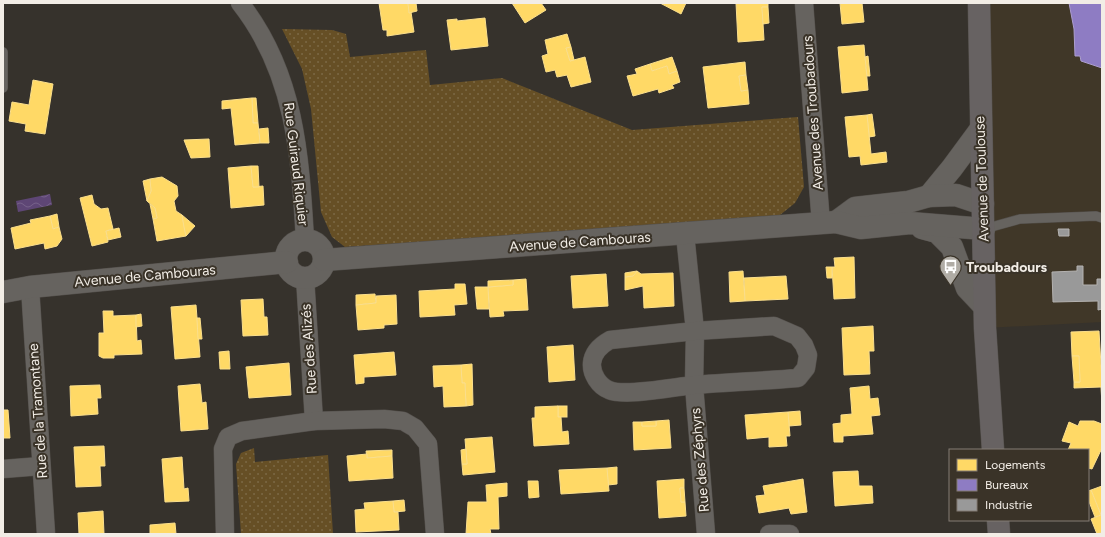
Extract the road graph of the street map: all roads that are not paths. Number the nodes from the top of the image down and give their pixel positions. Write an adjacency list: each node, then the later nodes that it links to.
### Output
1 (240, 3): 14 (street, Rue Guiraud Riquier)
2 (804, 3): 10 (street, Avenue des Troubadours)
3 (979, 3): 6 (main road, Avenue de Toulouse)
4 (3, 52): 5 (lane)
5 (3, 88)
6 (980, 130): 7 (street); 8 (main road, Avenue de Toulouse)
7 (929, 196): 8 (street); 10 (street)
8 (983, 204): 12 (main road, Avenue de Toulouse)
9 (1102, 218): 12 (lane)
10 (828, 223): 11 (street); 13 (street, Avenue de Cambouras)
11 (910, 224): 12 (street); 20 (street)
12 (984, 229): 20 (main road, Avenue de Toulouse)
13 (685, 234): 15 (street, Avenue de Cambouras); 21 (street, Rue des Zéphyrs)
14 (305, 240): 15 (street); 16 (street)
15 (324, 260): 17 (street)
16 (287, 262): 17 (street); 18 (street, Avenue de Cambouras)
17 (305, 277): 23 (street, Rue des Alizés)
18 (30, 287): 19 (street, Avenue de Cambouras); 25 (street, Rue de la Tramontane)
19 (3, 292)
20 (984, 306): 24 (main road, Avenue de Toulouse)
21 (695, 331): 22 (street, Rue des Zéphyrs); 22 (street); 22 (street)
22 (694, 385): 31 (street, Rue des Zéphyrs)
23 (314, 421): 29 (street); 30 (street)
24 (993, 449)
25 (41, 466): 26 (street); 28 (street, Rue de la Tramontane)
26 (3, 469)
27 (998, 521): 34 (main road)
28 (46, 534)
29 (225, 534)
30 (435, 534)
31 (706, 534)
32 (769, 534): 33 (street)
33 (790, 534)
34 (999, 534)

